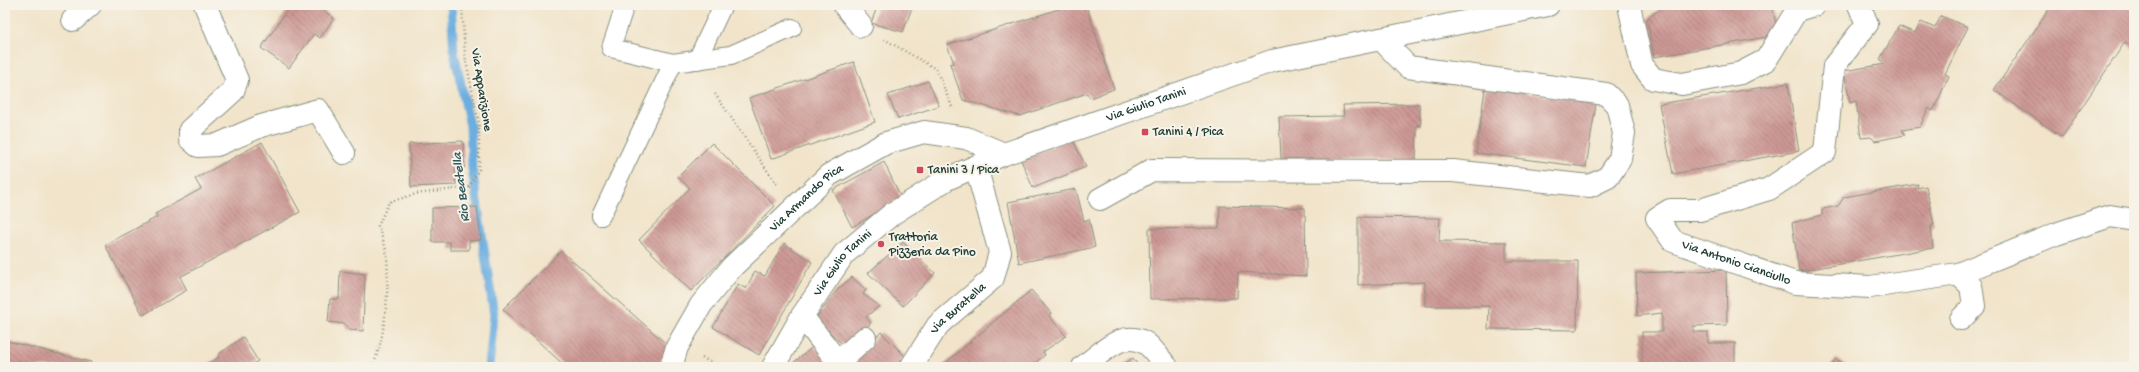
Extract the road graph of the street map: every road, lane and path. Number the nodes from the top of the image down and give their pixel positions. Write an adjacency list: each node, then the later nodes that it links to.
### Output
1 (90, 5): 11 (street)
2 (205, 5): 19 (street)
3 (462, 5): 31 (path, Via Apparizione)
4 (625, 5): 16 (lane)
5 (723, 5): 15 (lane)
6 (844, 5): 12 (street)
7 (1548, 5): 14 (street, Via Giulio Tanini)
8 (1629, 5): 9 (street)
9 (1814, 5)
10 (1859, 5): 26 (street, Via Antonio Cianciullo)
11 (73, 20)
12 (861, 26): 18 (path)
13 (792, 28): 15 (lane)
14 (1380, 39): 20 (street, Via Giulio Tanini); 22 (street)
15 (697, 60): 16 (lane)
16 (673, 63): 24 (lane)
17 (715, 94): 23 (path)
18 (966, 138): 20 (street, Via Armando Pica); 23 (street, Via Armando Pica)
19 (344, 153)
20 (1004, 154): 21 (street, Via Giulio Tanini)
21 (976, 167): 27 (street, Via Giulio Tanini); 30 (street, Via Buratella)
22 (1100, 199)
23 (794, 210): 32 (street, Via Armando Pica)
24 (601, 216)
25 (2134, 220): 26 (street, Via Antonio Cianciullo)
26 (1958, 274): 28 (street)
27 (802, 316): 29 (street); 33 (street, Via Giulio Tanini)
28 (1961, 320)
29 (864, 338)
30 (911, 364)
31 (372, 367)
32 (671, 367)
33 (773, 367)
34 (1083, 367): 35 (street)
35 (1167, 367)

